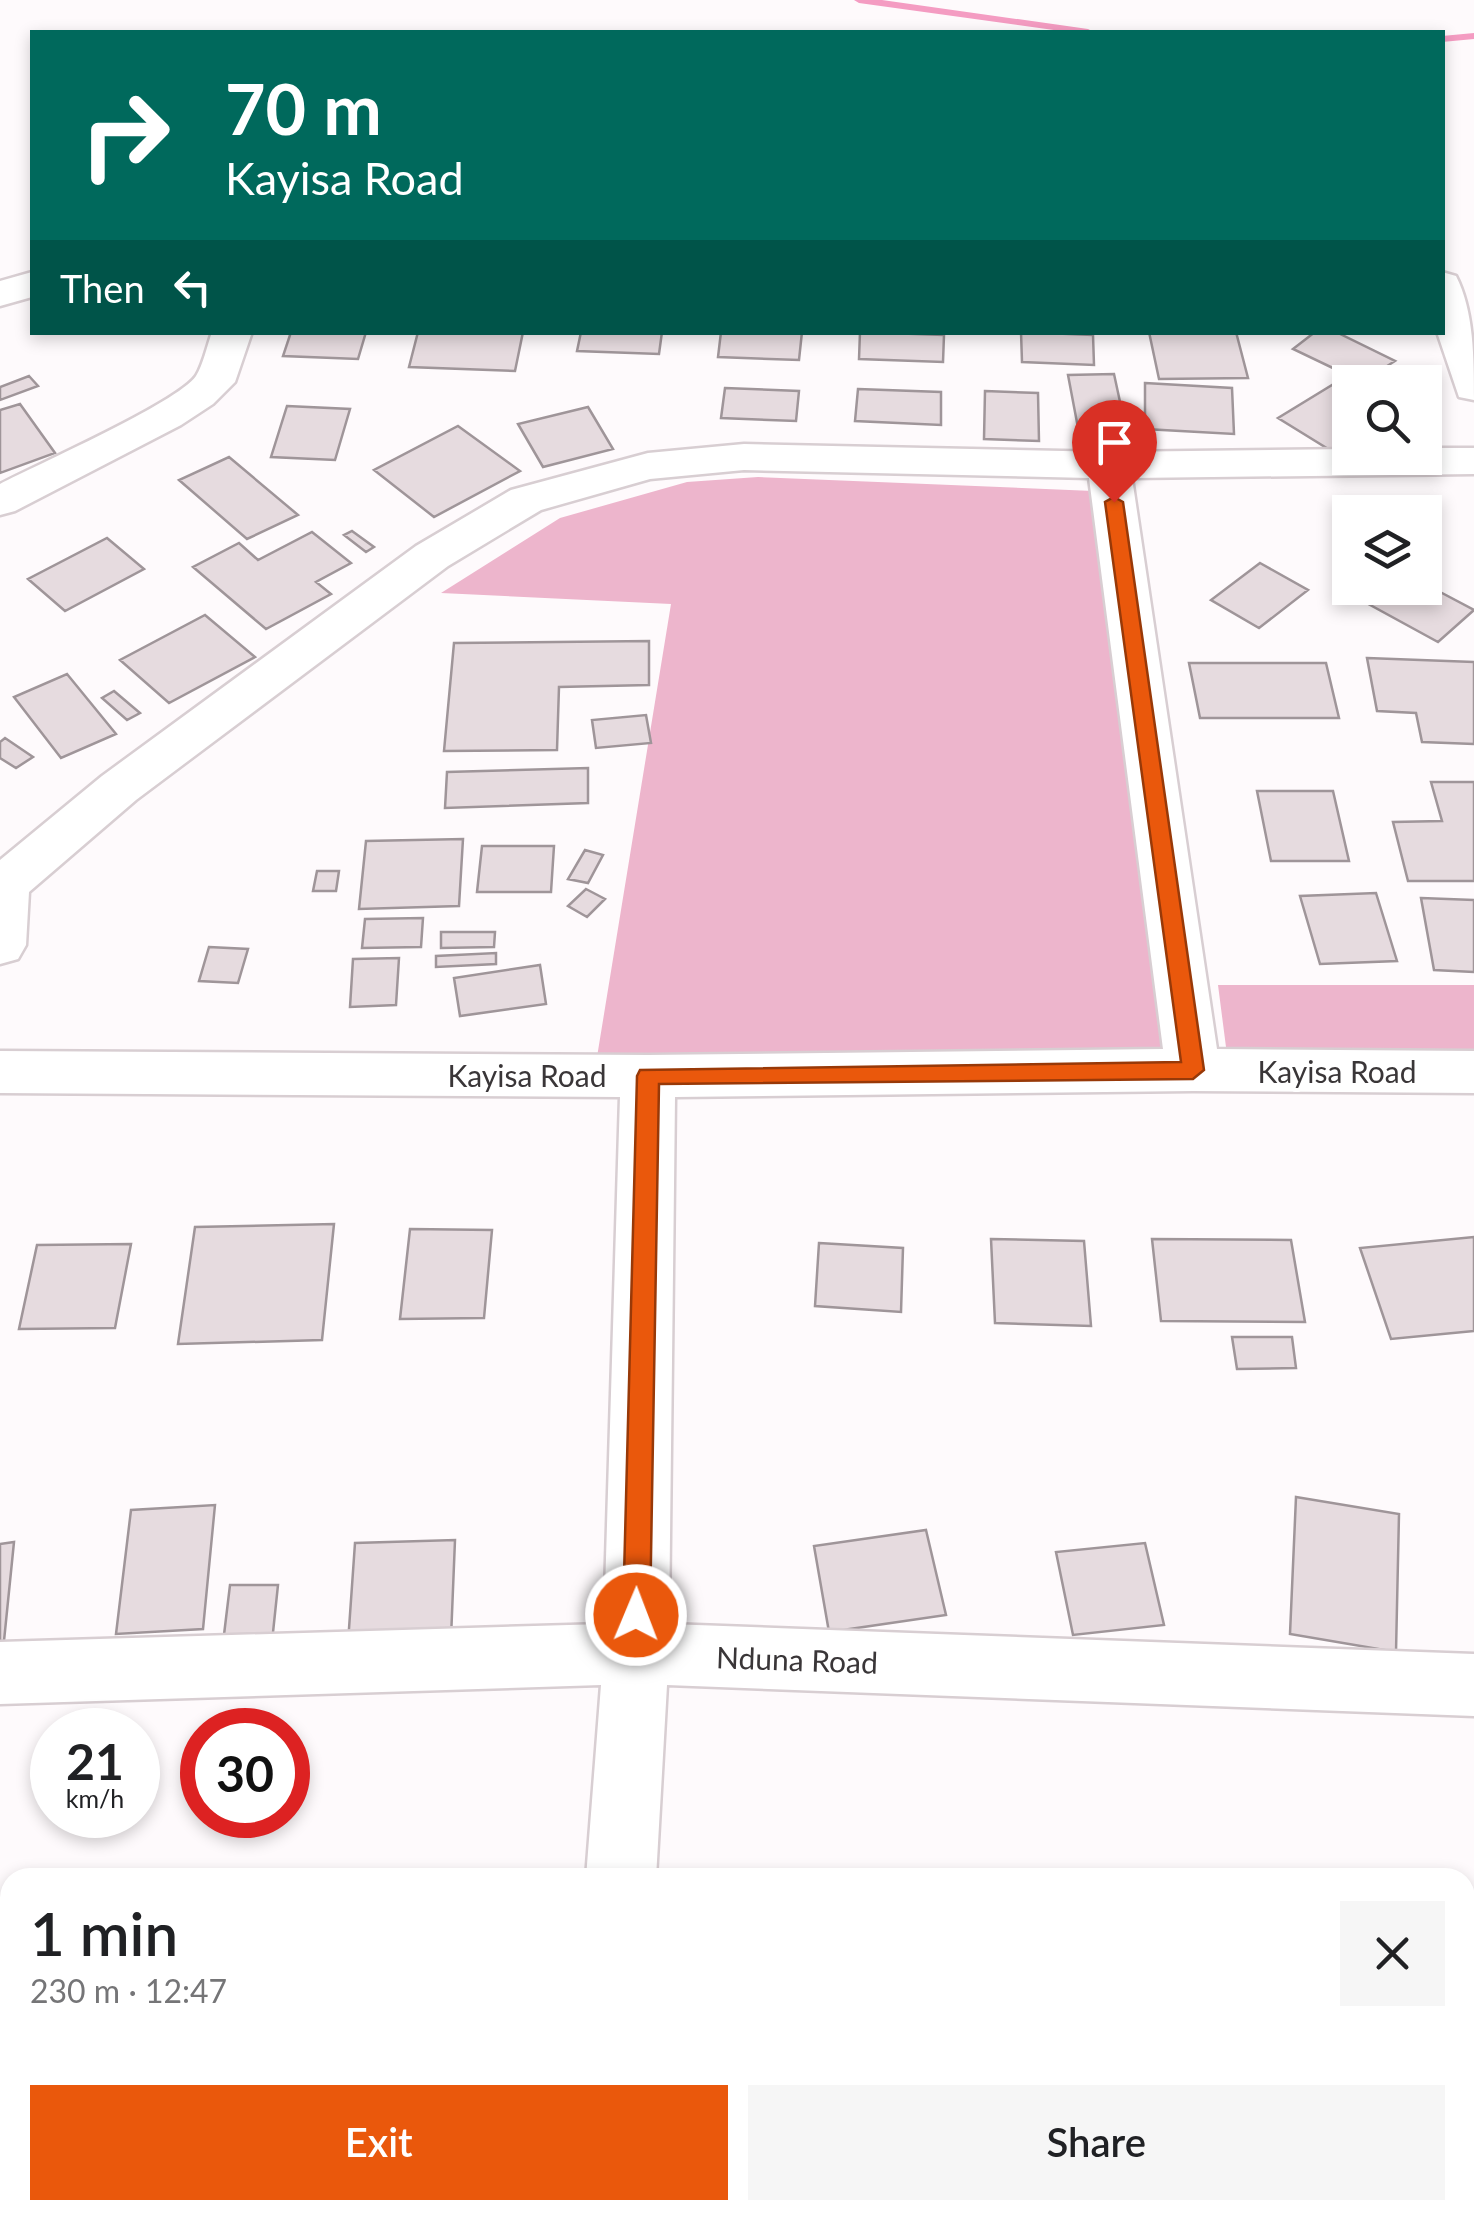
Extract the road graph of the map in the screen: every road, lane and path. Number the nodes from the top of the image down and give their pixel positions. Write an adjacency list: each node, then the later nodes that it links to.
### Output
1 (1474, 258): 2 (street)
2 (1445, 259)
3 (30, 285): 4 (street)
4 (0, 294)
5 (1445, 294): 7 (street)
6 (231, 335): 10 (street)
7 (1474, 388)
8 (1474, 461): 9 (street)
9 (1109, 465): 11 (street); 13 (street)
10 (0, 501)
11 (2, 883): 12 (street)
12 (0, 945)
13 (1193, 1070): 15 (street, Kayisa Road); 16 (street, Kayisa Road)
14 (0, 1072): 16 (street, Kayisa Road)
15 (1474, 1072)
16 (648, 1076): 17 (street)
17 (636, 1653): 18 (street, Nduna Road); 19 (street, Nduna Road); 20 (street)
18 (0, 1673)
19 (1474, 1685)
20 (622, 1868)

